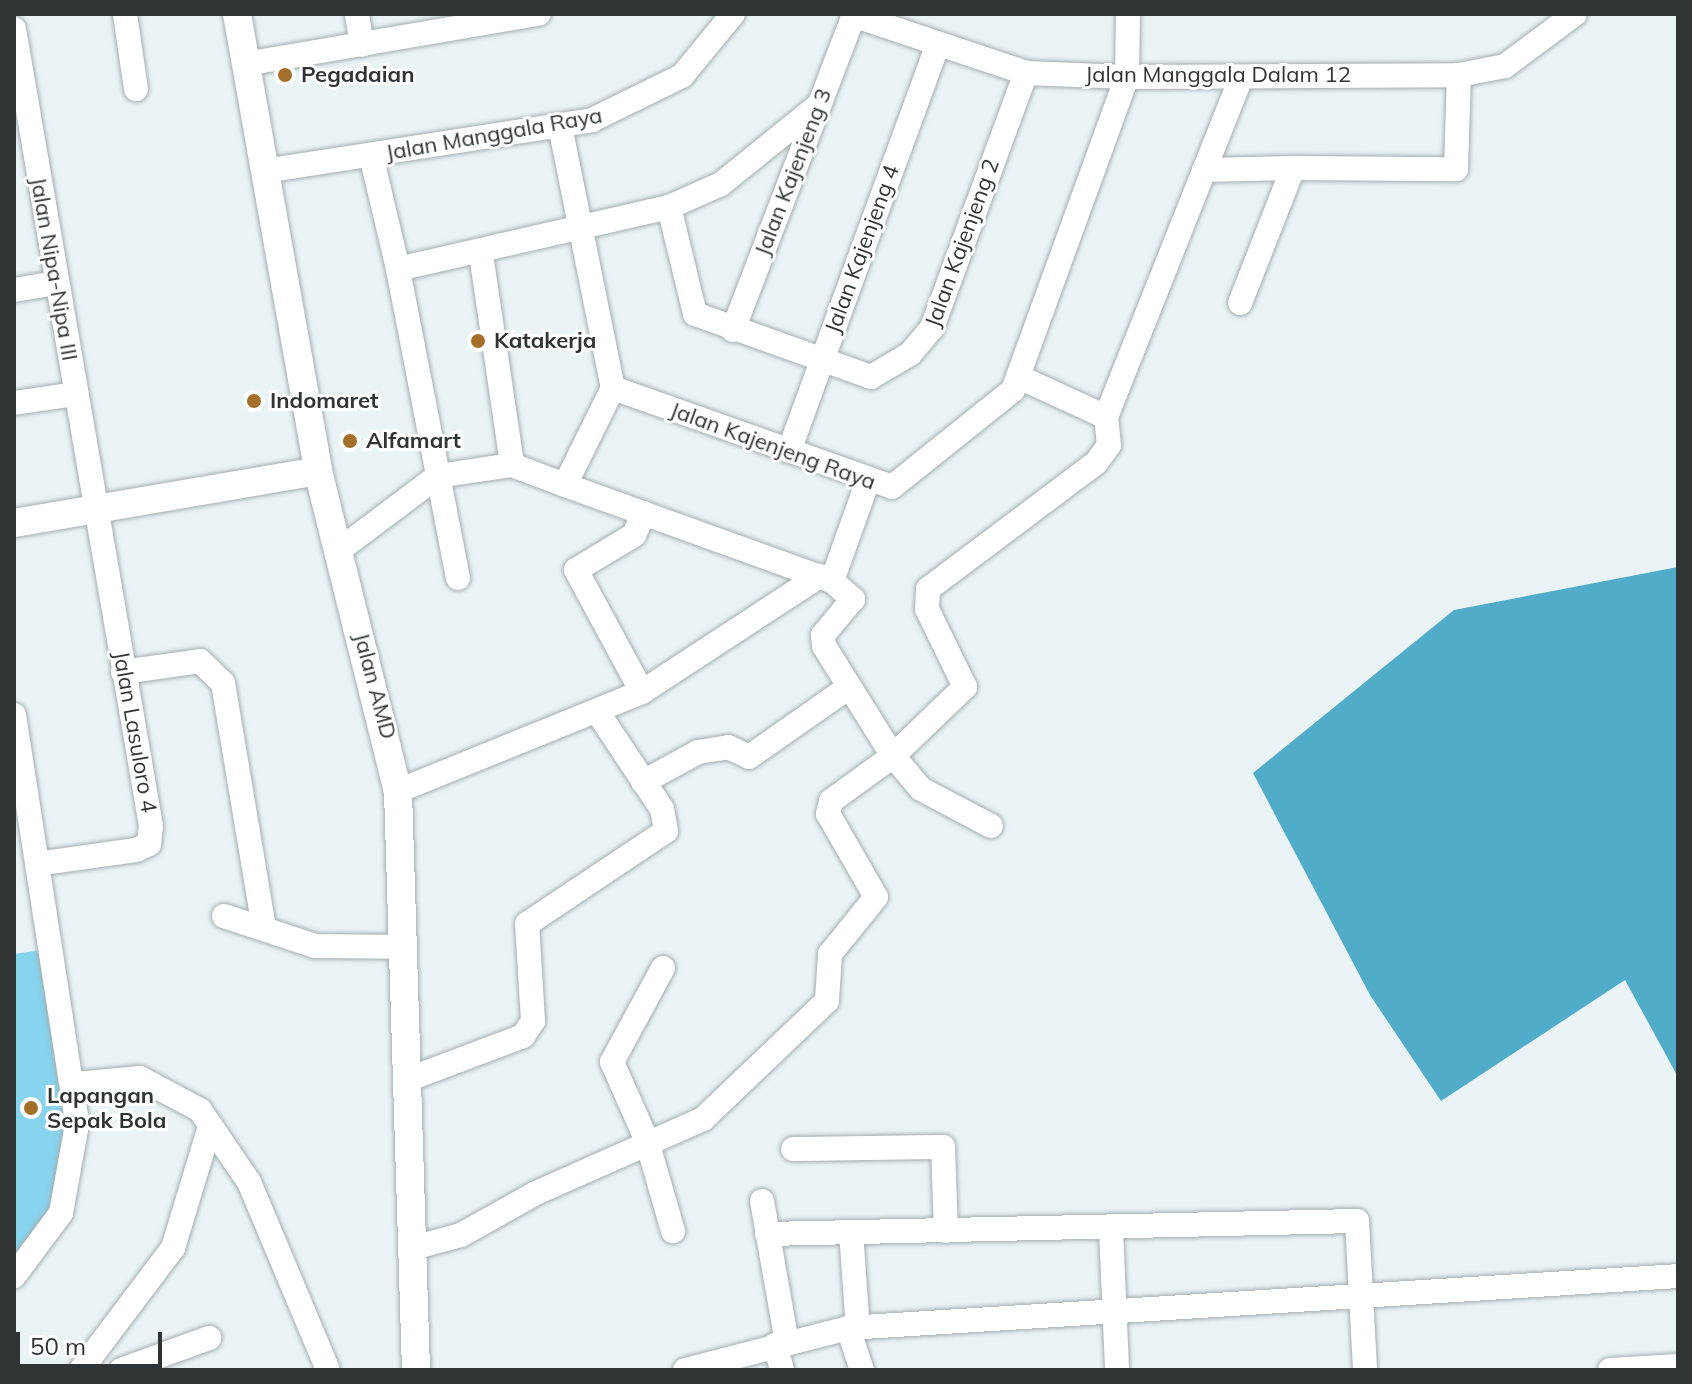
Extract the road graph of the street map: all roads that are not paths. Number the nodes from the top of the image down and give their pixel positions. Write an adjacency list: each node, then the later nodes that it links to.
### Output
1 (125, 14): 17 (street)
2 (237, 14): 12 (street, Jalan AMD)
3 (357, 14): 10 (street)
4 (539, 14): 10 (street)
5 (733, 14): 19 (street, Jalan Manggala Raya)
6 (853, 14): 11 (street, Jalan Manggala Dalam 12); 18 (street, Jalan Kajenjeng 3)
7 (1128, 14): 15 (street, Jalan Kajenjeng Raya)
8 (1575, 14): 14 (street, Jalan Manggala Dalam 12)
9 (14, 29): 28 (street, Jalan Nipa-Nipa III)
10 (362, 45): 12 (street)
11 (937, 47): 13 (street, Jalan Manggala Dalam 12); 32 (street, Jalan Kajenjeng 4)
12 (245, 64): 23 (street, Jalan AMD)
13 (1026, 73): 15 (street, Jalan Manggala Dalam 12); 32 (street, Jalan Kajenjeng 2)
14 (1459, 75): 16 (street, Jalan Manggala Dalam 12); 21 (street)
15 (1127, 77): 16 (street, Jalan Manggala Dalam 12); 33 (street, Jalan Kajenjeng Raya)
16 (1241, 77): 22 (street)
17 (136, 89)
18 (819, 105): 24 (street); 31 (street, Jalan Kajenjeng 3)
19 (560, 126): 20 (street, Jalan Manggala Raya); 25 (street)
20 (371, 155): 23 (street, Jalan Manggala Raya); 27 (street)
21 (1293, 168): 22 (street); 30 (street)
22 (1204, 170): 37 (street)
23 (264, 171): 40 (street, Jalan AMD)
24 (669, 207): 25 (street); 31 (street, Jalan Kajenjeng 2)
25 (583, 232): 26 (street); 34 (street)
26 (481, 254): 27 (street); 39 (street)
27 (398, 269): 41 (street)
28 (56, 283): 29 (street); 35 (street, Jalan Nipa-Nipa III)
29 (14, 290)
30 (1240, 303)
31 (733, 330): 32 (street, Jalan Kajenjeng 2)
32 (820, 364): 38 (street, Jalan Kajenjeng 4)
33 (1019, 377): 37 (street); 42 (street, Jalan Kajenjeng Raya)
34 (613, 388): 38 (street, Jalan Kajenjeng Raya); 43 (street)
35 (76, 394): 36 (street); 44 (street, Jalan Nipa-Nipa III)
36 (14, 403)
37 (1106, 417): 56 (street)
38 (789, 451): 42 (street, Jalan Kajenjeng Raya)
39 (512, 465): 41 (street); 43 (street)
40 (318, 471): 44 (street); 47 (street, Jalan AMD)
41 (438, 476): 47 (street); 48 (street)
42 (867, 483): 49 (street)
43 (565, 485): 45 (street)
44 (99, 508): 46 (street); 50 (street, Jalan Lasuloro 4)
45 (644, 513): 49 (street); 52 (street)
46 (14, 523)
47 (338, 551): 58 (street, Jalan AMD)
48 (458, 578)
49 (826, 578): 51 (street); 52 (street)
50 (123, 672): 60 (street, Jalan Lasuloro 4); 62 (street)
51 (846, 689): 56 (street); 57 (street)
52 (642, 692): 53 (street)
53 (599, 714): 57 (street); 58 (street)
54 (14, 715): 55 (street)
55 (16, 746): 60 (street)
56 (893, 756): 59 (street); 68 (street)
57 (643, 782): 65 (street)
58 (398, 791): 63 (street, Jalan AMD)
59 (991, 826)
60 (37, 864): 66 (street)
61 (224, 916): 62 (street)
62 (264, 928): 63 (street)
63 (405, 947): 65 (street, Jalan AMD)
64 (663, 968): 68 (street)
65 (412, 1078): 76 (street, Jalan AMD)
66 (76, 1084): 67 (street); 77 (street)
67 (210, 1126): 85 (street); 86 (street)
68 (647, 1141): 72 (street); 76 (street)
69 (793, 1149): 73 (street)
70 (762, 1201): 75 (street)
71 (1111, 1230): 73 (street); 79 (street); 80 (street)
72 (673, 1231)
73 (946, 1231): 74 (street)
74 (851, 1232): 75 (street); 81 (street)
75 (767, 1234): 83 (street)
76 (413, 1248): 88 (street, Jalan AMD)
77 (14, 1276)
78 (1678, 1276): 79 (street)
79 (1359, 1297): 80 (street); 93 (street)
80 (1115, 1313): 81 (street); 92 (street)
81 (853, 1328): 83 (street); 91 (street)
82 (209, 1338): 87 (street)
83 (781, 1344): 89 (street); 90 (street)
84 (1678, 1366): 94 (street)
85 (327, 1368)
86 (81, 1370)
87 (121, 1370)
88 (416, 1370)
89 (685, 1370)
90 (782, 1370)
91 (862, 1370)
92 (1117, 1370)
93 (1365, 1370)
94 (1610, 1370)

